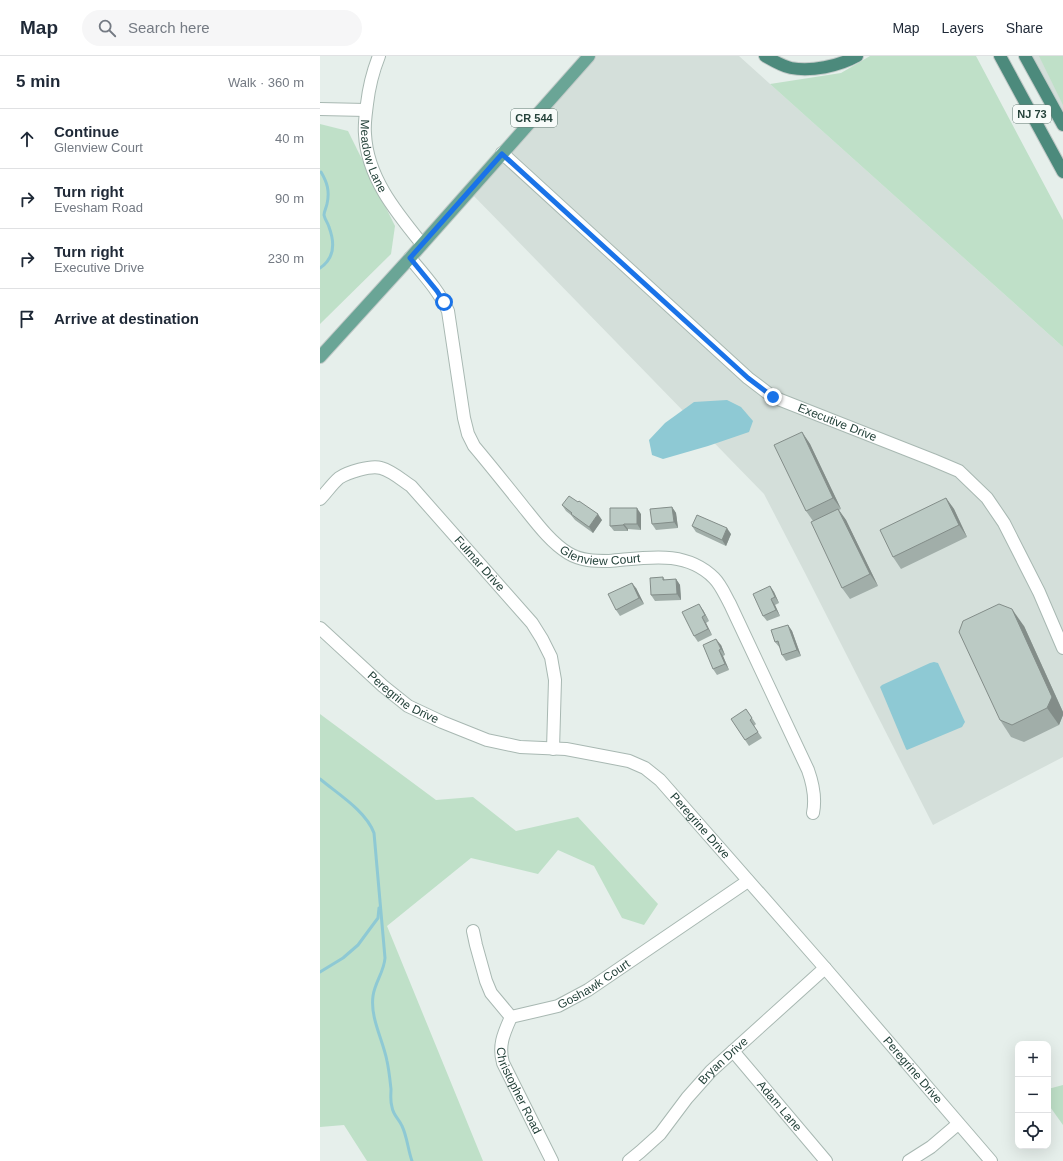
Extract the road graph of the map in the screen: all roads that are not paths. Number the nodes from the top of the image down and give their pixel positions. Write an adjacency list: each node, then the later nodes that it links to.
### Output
1 (379, 56): 8 (street, Meadow Lane)
2 (589, 56): 10 (main road, CR 544)
3 (765, 56): 4 (highway)
4 (857, 56)
5 (1000, 56): 11 (highway, NJ 73)
6 (1025, 56): 9 (highway, NJ 73)
7 (320, 109): 8 (street)
8 (366, 110): 12 (street, Meadow Lane)
9 (1063, 126)
10 (502, 154): 12 (main road, CR 544); 17 (street, Executive Drive)
11 (1063, 172)
12 (422, 244): 13 (main road, CR 544)
13 (410, 258): 14 (main road, CR 544); 19 (street, Glenview Court)
14 (320, 357)
15 (320, 499): 18 (street, Fulmar Drive)
16 (320, 628): 18 (street, Peregrine Drive)
17 (1063, 648)
18 (554, 749): 20 (street, Peregrine Drive)
19 (813, 813)
20 (748, 881): 22 (street, Peregrine Drive); 23 (street, Goshawk Court)
21 (473, 931): 23 (street)
22 (825, 968): 24 (street, Bryan Drive); 25 (street, Peregrine Drive)
23 (511, 1017): 26 (street, Christopher Road)
24 (733, 1050): 27 (street, Bryan Drive); 28 (street, Adam Lane)
25 (958, 1124): 29 (street); 30 (street, Peregrine Drive)
26 (552, 1161)
27 (629, 1161)
28 (826, 1161)
29 (909, 1161)
30 (991, 1161)

